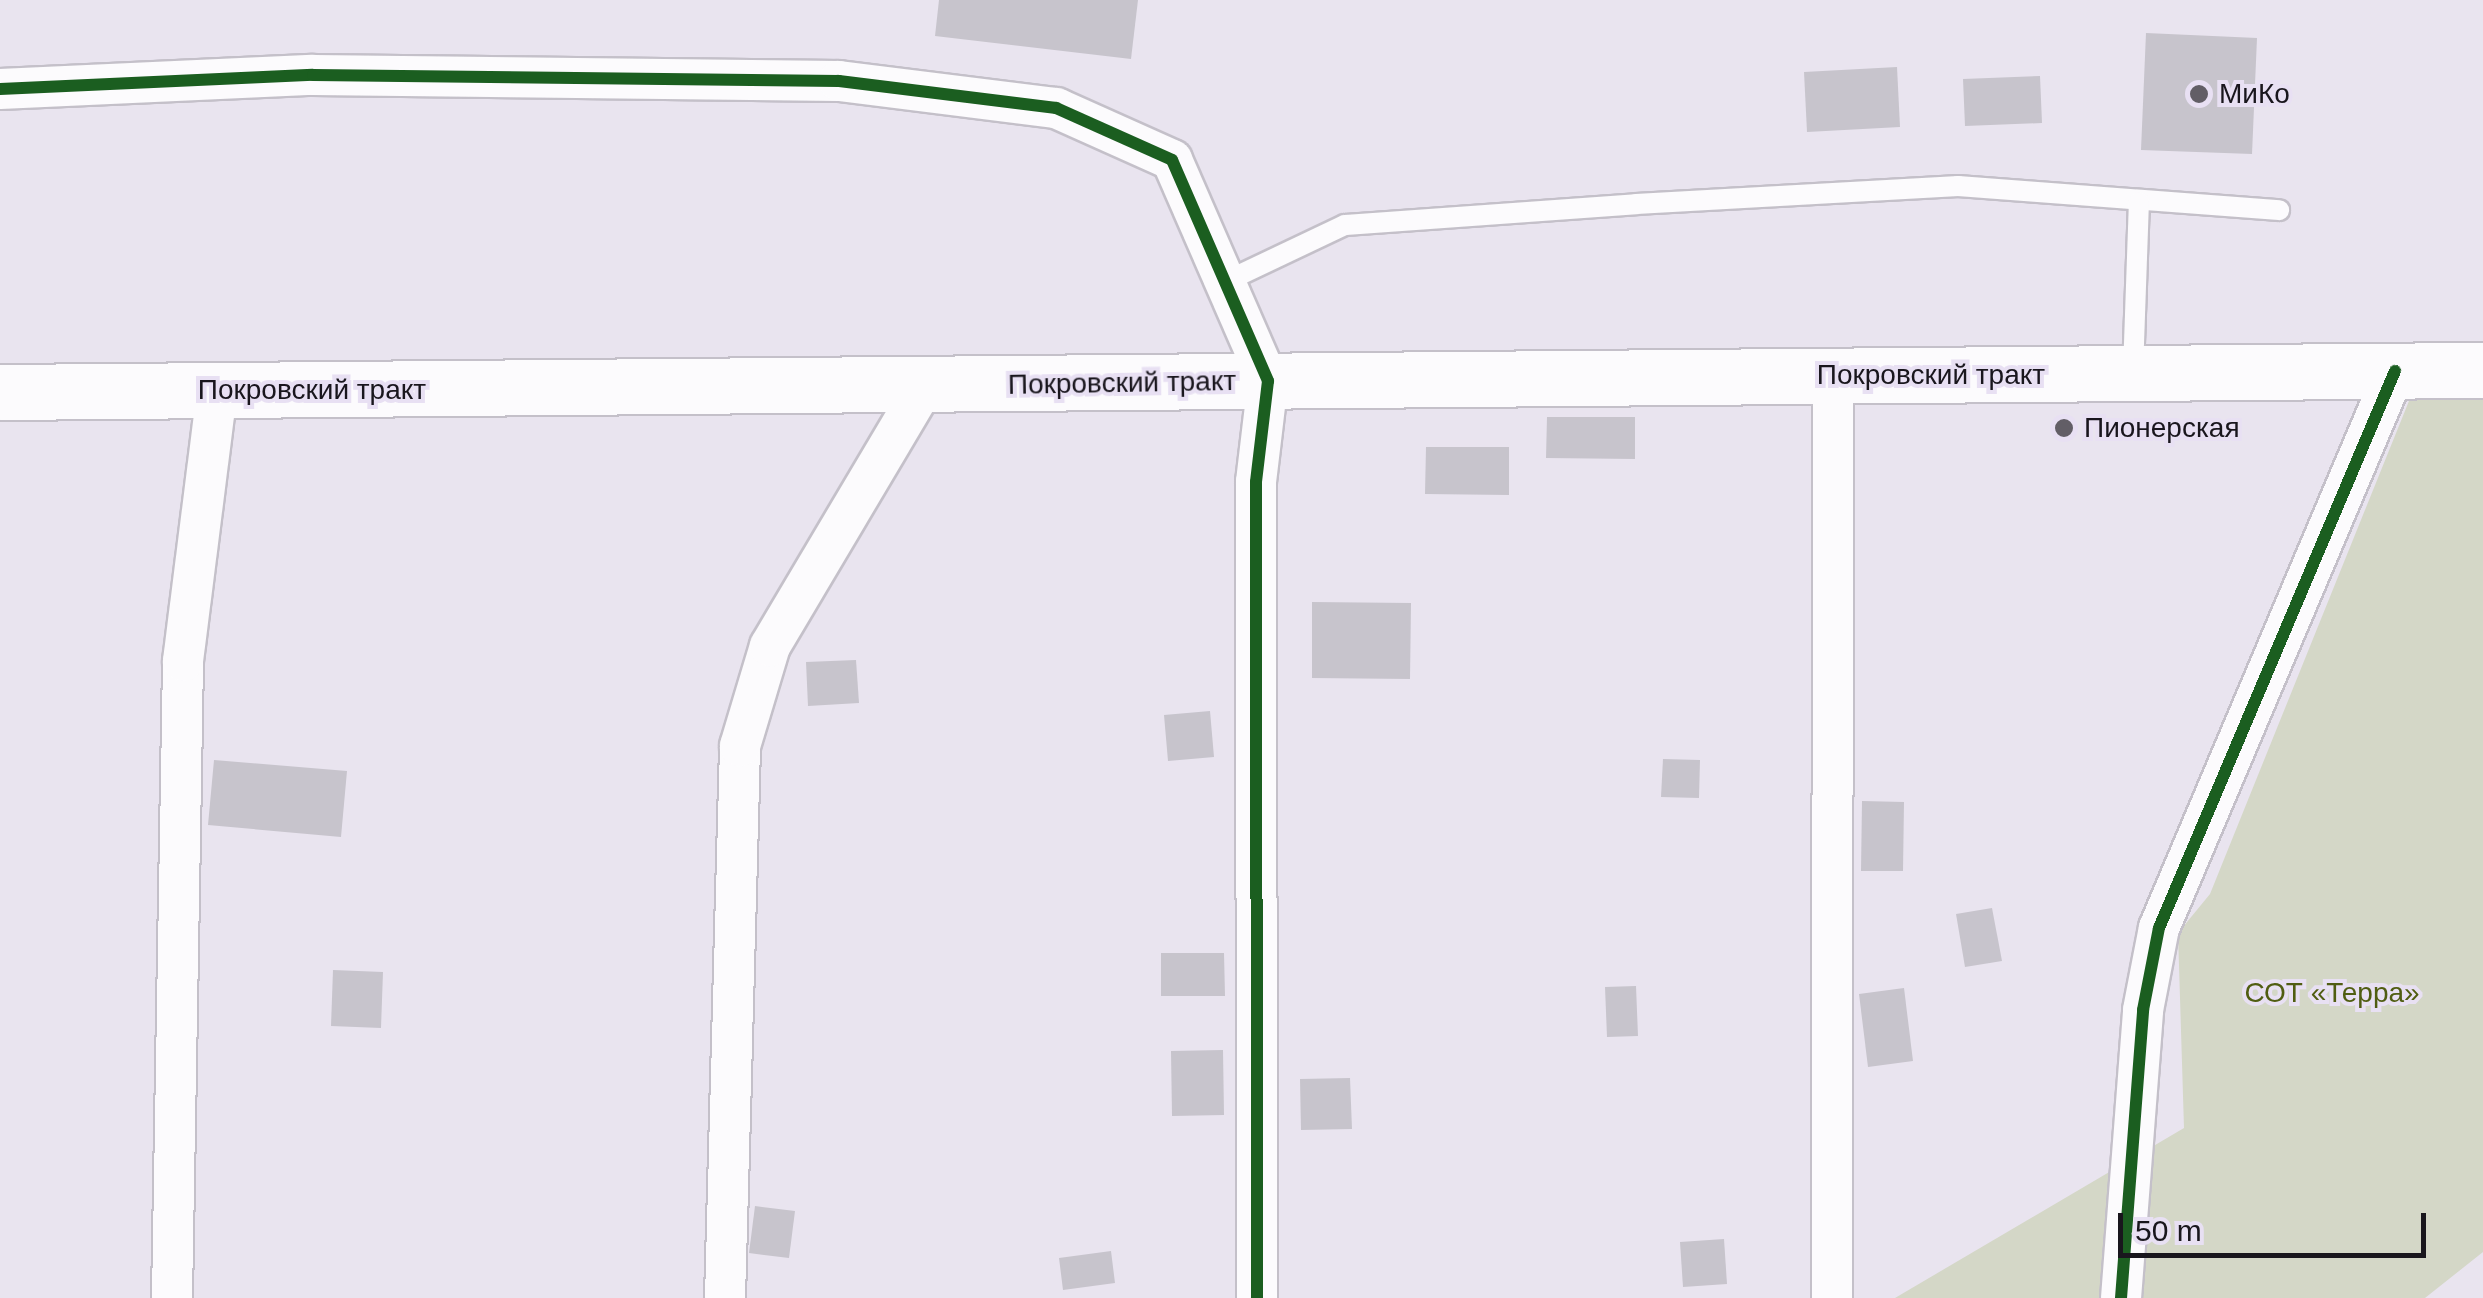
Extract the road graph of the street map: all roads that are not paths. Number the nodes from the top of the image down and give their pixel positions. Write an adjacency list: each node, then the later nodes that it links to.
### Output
1 (0, 89): 4 (street)
2 (2140, 202): 3 (lane); 4 (lane); 7 (lane)
3 (2280, 210)
4 (1228, 280): 9 (street)
5 (2483, 370): 6 (main road, Покровский тракт)
6 (2395, 371): 7 (main road, Покровский тракт); 17 (street)
7 (2132, 374): 8 (main road, Покровский тракт)
8 (1833, 376): 9 (main road, Покровский тракт); 16 (street)
9 (1268, 381): 10 (main road, Покровский тракт); 15 (street)
10 (925, 385): 12 (main road, Покровский тракт); 14 (street)
11 (0, 392): 12 (main road, Покровский тракт)
12 (217, 392): 13 (street)
13 (172, 1298)
14 (726, 1298)
15 (1257, 1298)
16 (1832, 1298)
17 (2121, 1298)

